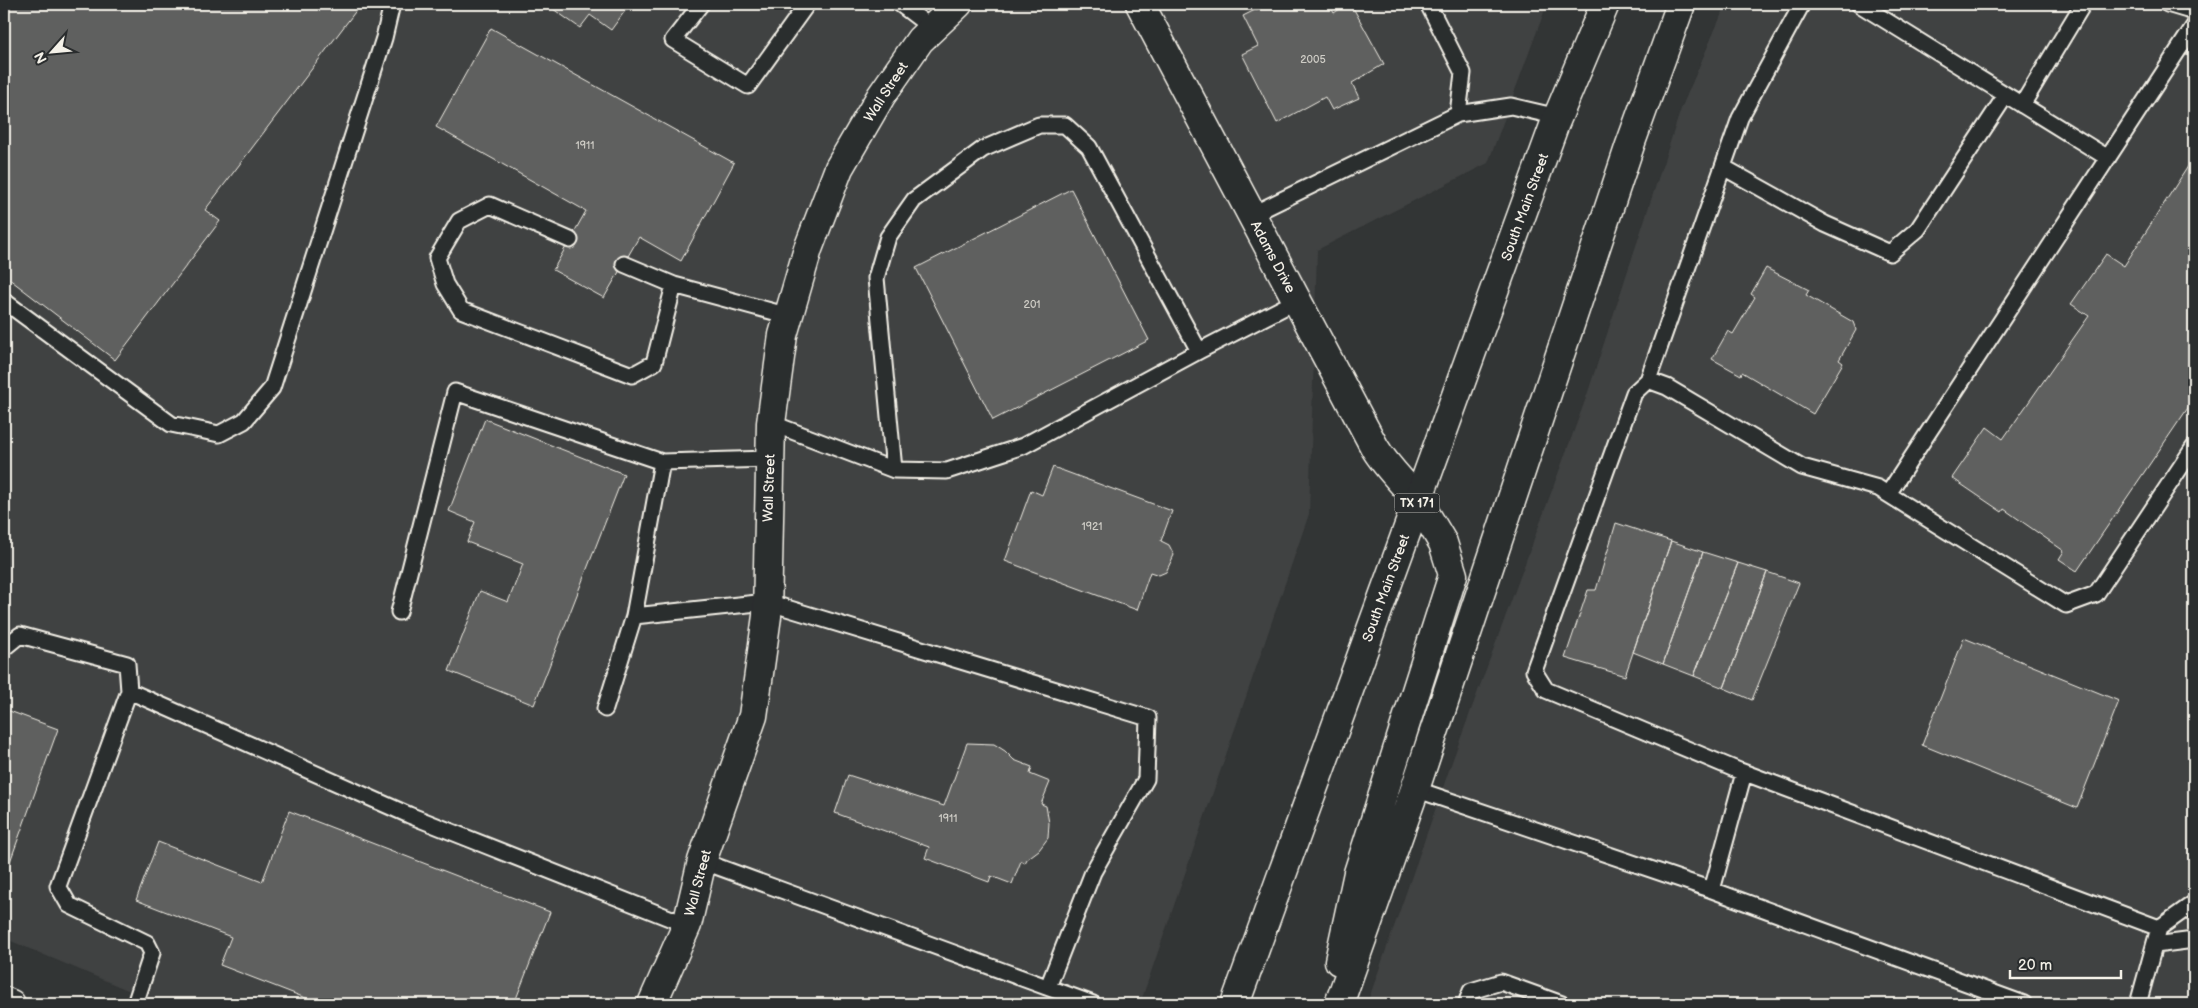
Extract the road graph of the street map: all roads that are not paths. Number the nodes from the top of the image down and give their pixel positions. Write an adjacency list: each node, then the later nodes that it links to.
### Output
1 (392, 4): 27 (lane)
2 (701, 4): 3 (lane)
3 (807, 4)
4 (900, 4): 16 (lane)
5 (958, 4): 16 (main road, Wall Street)
6 (1140, 4): 23 (main road, Adams Drive)
7 (1428, 4): 19 (lane)
8 (1605, 4): 20 (main road, South Main Street / TX 171)
9 (1681, 4): 46 (main road)
10 (1802, 4): 22 (lane)
11 (1859, 4): 17 (lane)
12 (2083, 4): 18 (lane)
13 (2167, 4): 14 (lane)
14 (2194, 12)
15 (2194, 26): 21 (lane)
16 (933, 29): 29 (main road, Wall Street)
17 (2006, 95): 18 (lane); 22 (lane)
18 (2022, 105): 21 (lane)
19 (1458, 114): 20 (lane); 23 (lane)
20 (1558, 117): 38 (main road, South Main Street / TX 171)
21 (2108, 158): 37 (lane)
22 (1723, 167): 31 (lane)
23 (1251, 216): 28 (main road, Adams Drive)
24 (570, 240): 26 (lane)
25 (624, 264): 26 (lane)
26 (674, 285): 29 (lane)
27 (4, 301)
28 (1296, 301): 30 (lane); 38 (main road, Adams Drive)
29 (789, 316): 32 (main road, Wall Street)
30 (1199, 351): 36 (lane); 36 (lane)
31 (1648, 380): 37 (lane); 45 (lane)
32 (771, 423): 34 (main road, Wall Street); 36 (lane)
33 (2194, 447): 37 (lane)
34 (770, 459): 35 (lane); 39 (main road, Wall Street)
35 (662, 462): 40 (lane); 41 (lane)
36 (894, 470)
37 (1888, 494)
38 (1418, 501): 60 (main road, South Main Street / TX 171); 61 (main road, Adams Drive)
39 (767, 602): 41 (lane); 47 (main road, Wall Street); 54 (lane)
40 (399, 612)
41 (634, 616): 44 (lane)
42 (4, 648): 43 (lane)
43 (129, 691): 50 (lane); 57 (lane)
44 (605, 709)
45 (1740, 771): 48 (lane); 51 (lane)
46 (1415, 789): 48 (lane); 62 (main road)
47 (702, 861): 50 (main road, Wall Street); 54 (lane)
48 (1712, 890): 65 (lane)
49 (2194, 903): 51 (lane)
50 (687, 925): 58 (main road, Wall Street)
51 (2160, 928): 53 (lane)
52 (2194, 940): 53 (lane)
53 (2155, 945): 66 (lane)
54 (1048, 987): 59 (lane)
55 (4, 1001): 56 (main road)
56 (11, 1004)
57 (135, 1004)
58 (652, 1004)
59 (1093, 1004)
60 (1235, 1004)
61 (1329, 1004)
62 (1339, 1004)
63 (1466, 1004): 64 (lane)
64 (1562, 1004)
65 (2024, 1004)
66 (2138, 1004)

